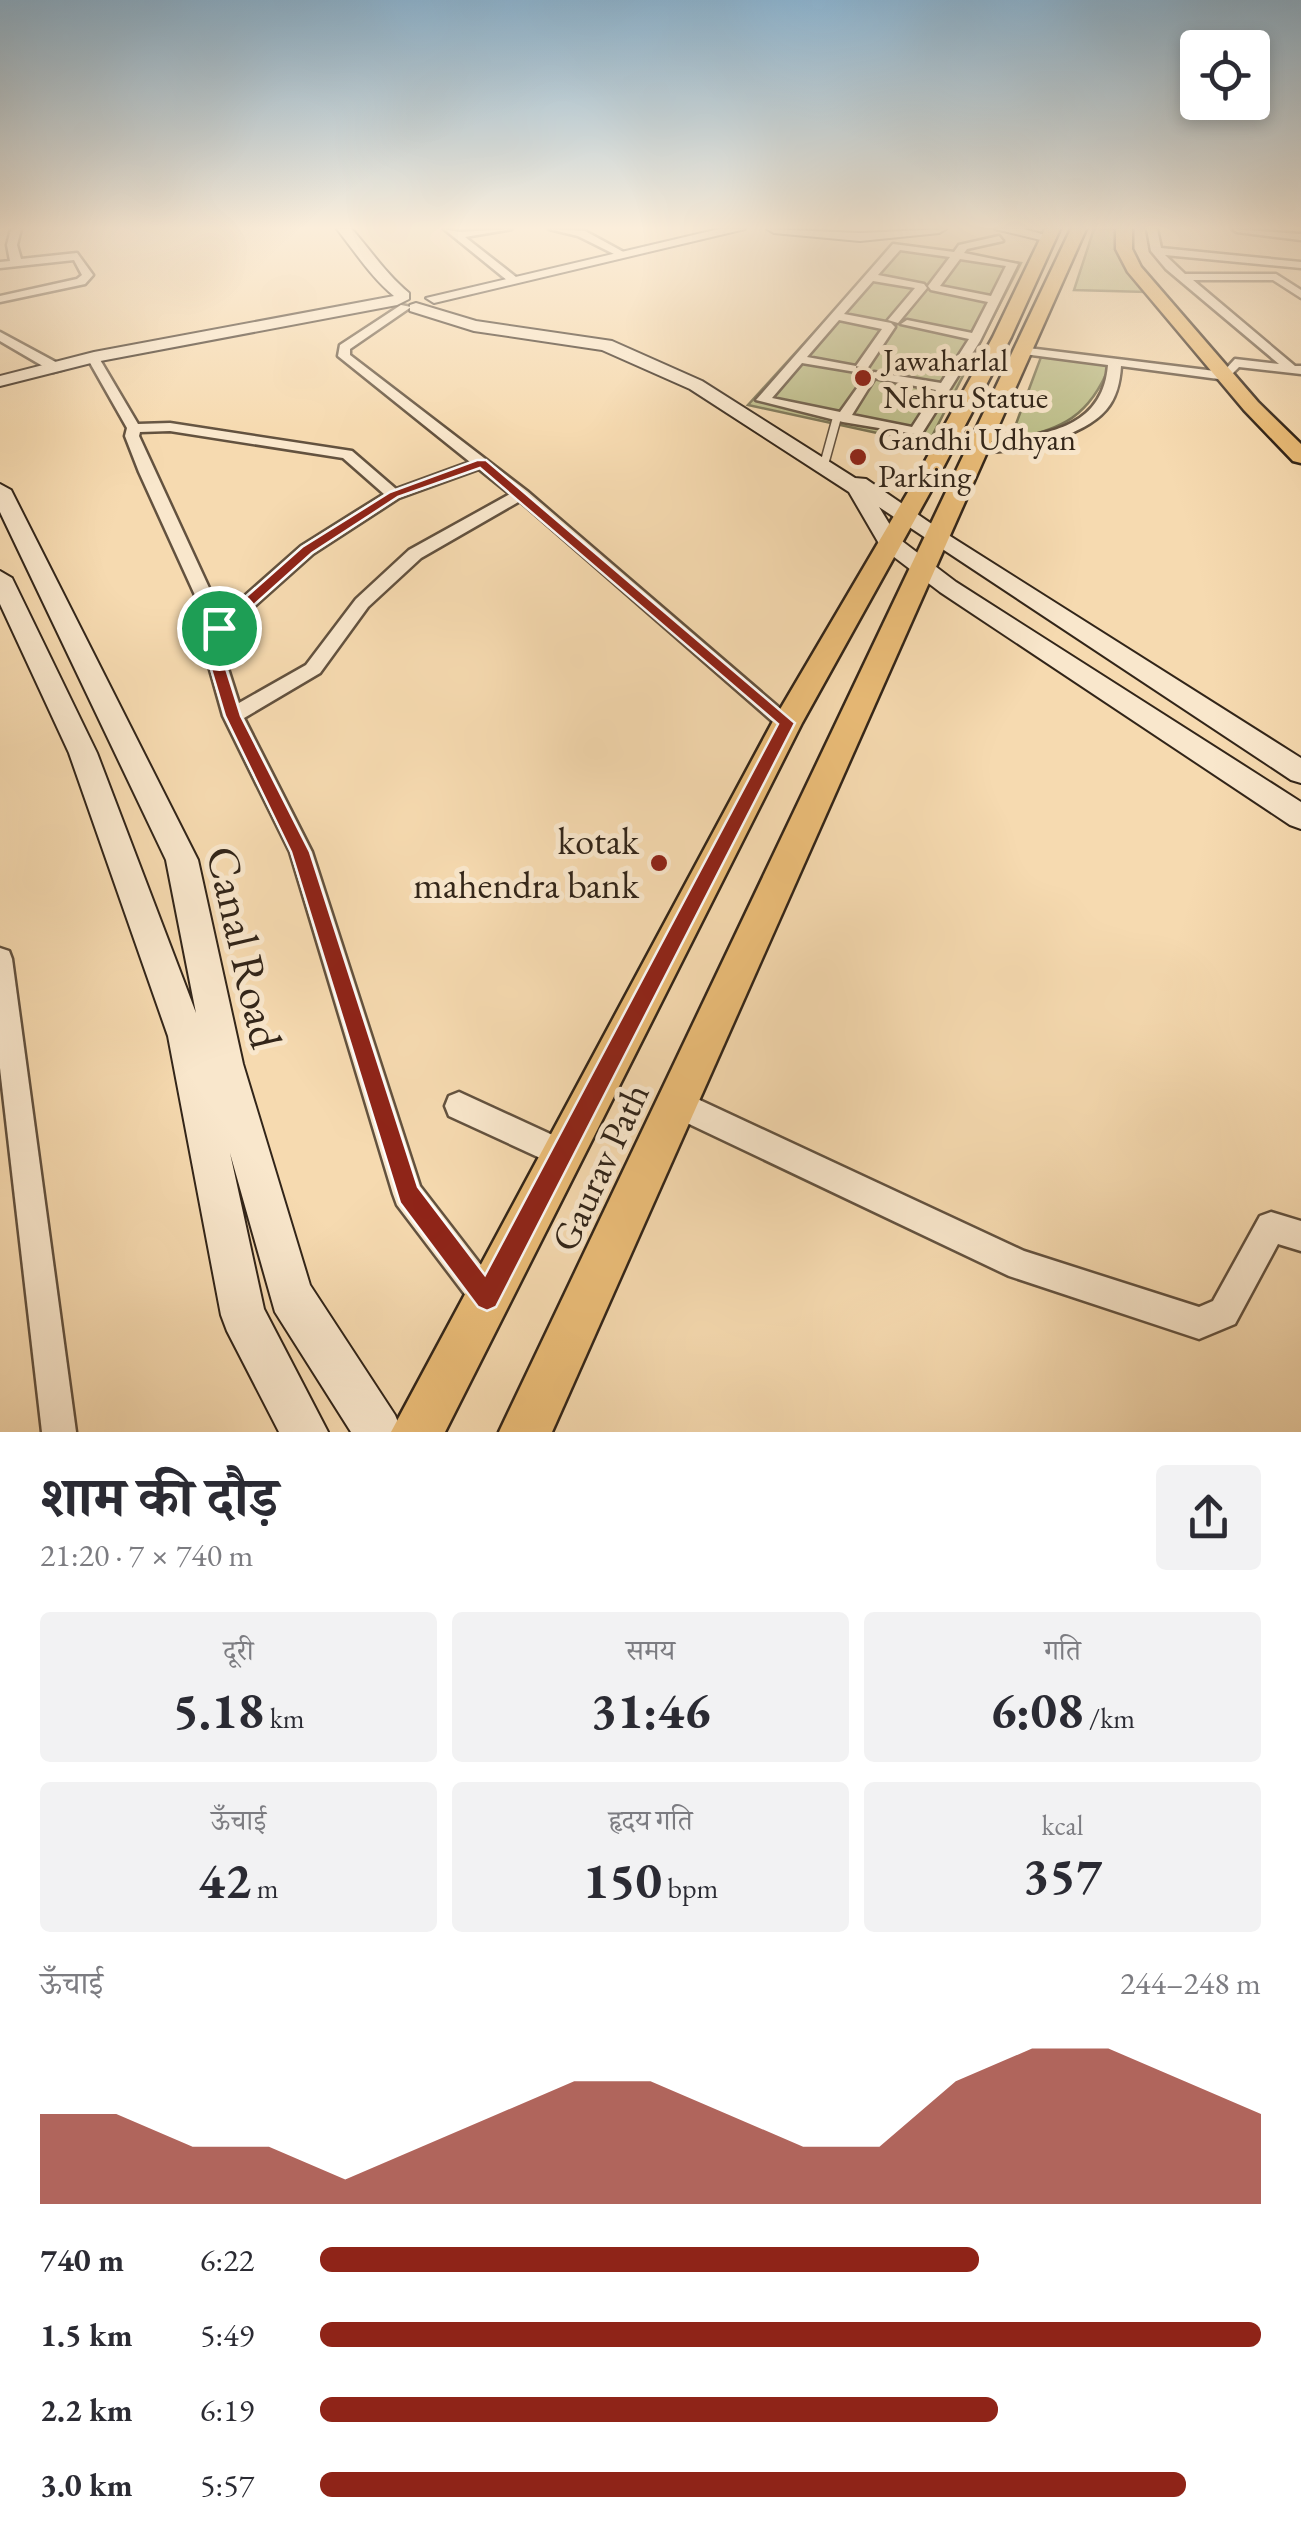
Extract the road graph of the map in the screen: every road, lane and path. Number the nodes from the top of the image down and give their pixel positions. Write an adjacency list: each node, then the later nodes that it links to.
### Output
1 (408, 296): 13 (street)
2 (437, 296): 13 (street)
3 (854, 296): 14 (street)
4 (920, 296): 15 (street)
5 (972, 296): 12 (street)
6 (996, 296): 12 (street)
7 (1024, 296): 38 (main road)
8 (1041, 296): 18 (main road, Gaurav Path)
9 (1159, 296): 24 (main road)
10 (1170, 296): 24 (main road)
11 (1206, 296): 23 (street)
12 (994, 300): 17 (street)
13 (415, 301): 20 (street); 22 (street); 33 (street); 34 (street); 38 (street)
14 (837, 314): 15 (street); 19 (street)
15 (897, 325): 17 (street); 25 (street)
16 (0, 336): 22 (street)
17 (975, 339): 27 (street)
18 (1024, 350): 21 (street); 31 (main road, Gaurav Path)
19 (798, 358): 25 (street); 28 (street)
20 (95, 361): 22 (street); 29 (street)
21 (1115, 361): 24 (street); 31 (street)
22 (66, 366): 26 (street)
23 (1296, 367): 24 (street)
24 (1230, 370): 30 (main road); 32 (main road)
25 (866, 373): 27 (street); 28 (street)
26 (0, 381)
27 (946, 388): 28 (street)
28 (835, 418): 33 (lane)
29 (134, 428): 36 (street); 41 (street)
30 (1301, 434)
31 (979, 448): 39 (main road, Gaurav Path)
32 (1301, 456)
33 (825, 461): 38 (street)
34 (481, 463): 36 (street); 37 (street)
35 (0, 490): 54 (street, Canal Road)
36 (394, 494): 41 (street)
37 (522, 494): 42 (street); 43 (street)
38 (897, 527): 39 (street); 43 (main road)
39 (928, 552): 44 (street); 45 (street); 47 (main road, Gaurav Path)
40 (0, 578): 53 (street, Canal Road)
41 (219, 628): 42 (street)
42 (233, 716): 51 (street)
43 (786, 723): 49 (main road)
44 (1301, 772)
45 (1301, 817)
46 (0, 959): 52 (street)
47 (676, 1102): 50 (street); 56 (main road, Gaurav Path)
48 (458, 1106): 49 (street)
49 (562, 1154): 51 (main road)
50 (1301, 1236)
51 (487, 1298): 55 (main road)
52 (59, 1432)
53 (304, 1432)
54 (378, 1432)
55 (417, 1432)
56 (525, 1432)

